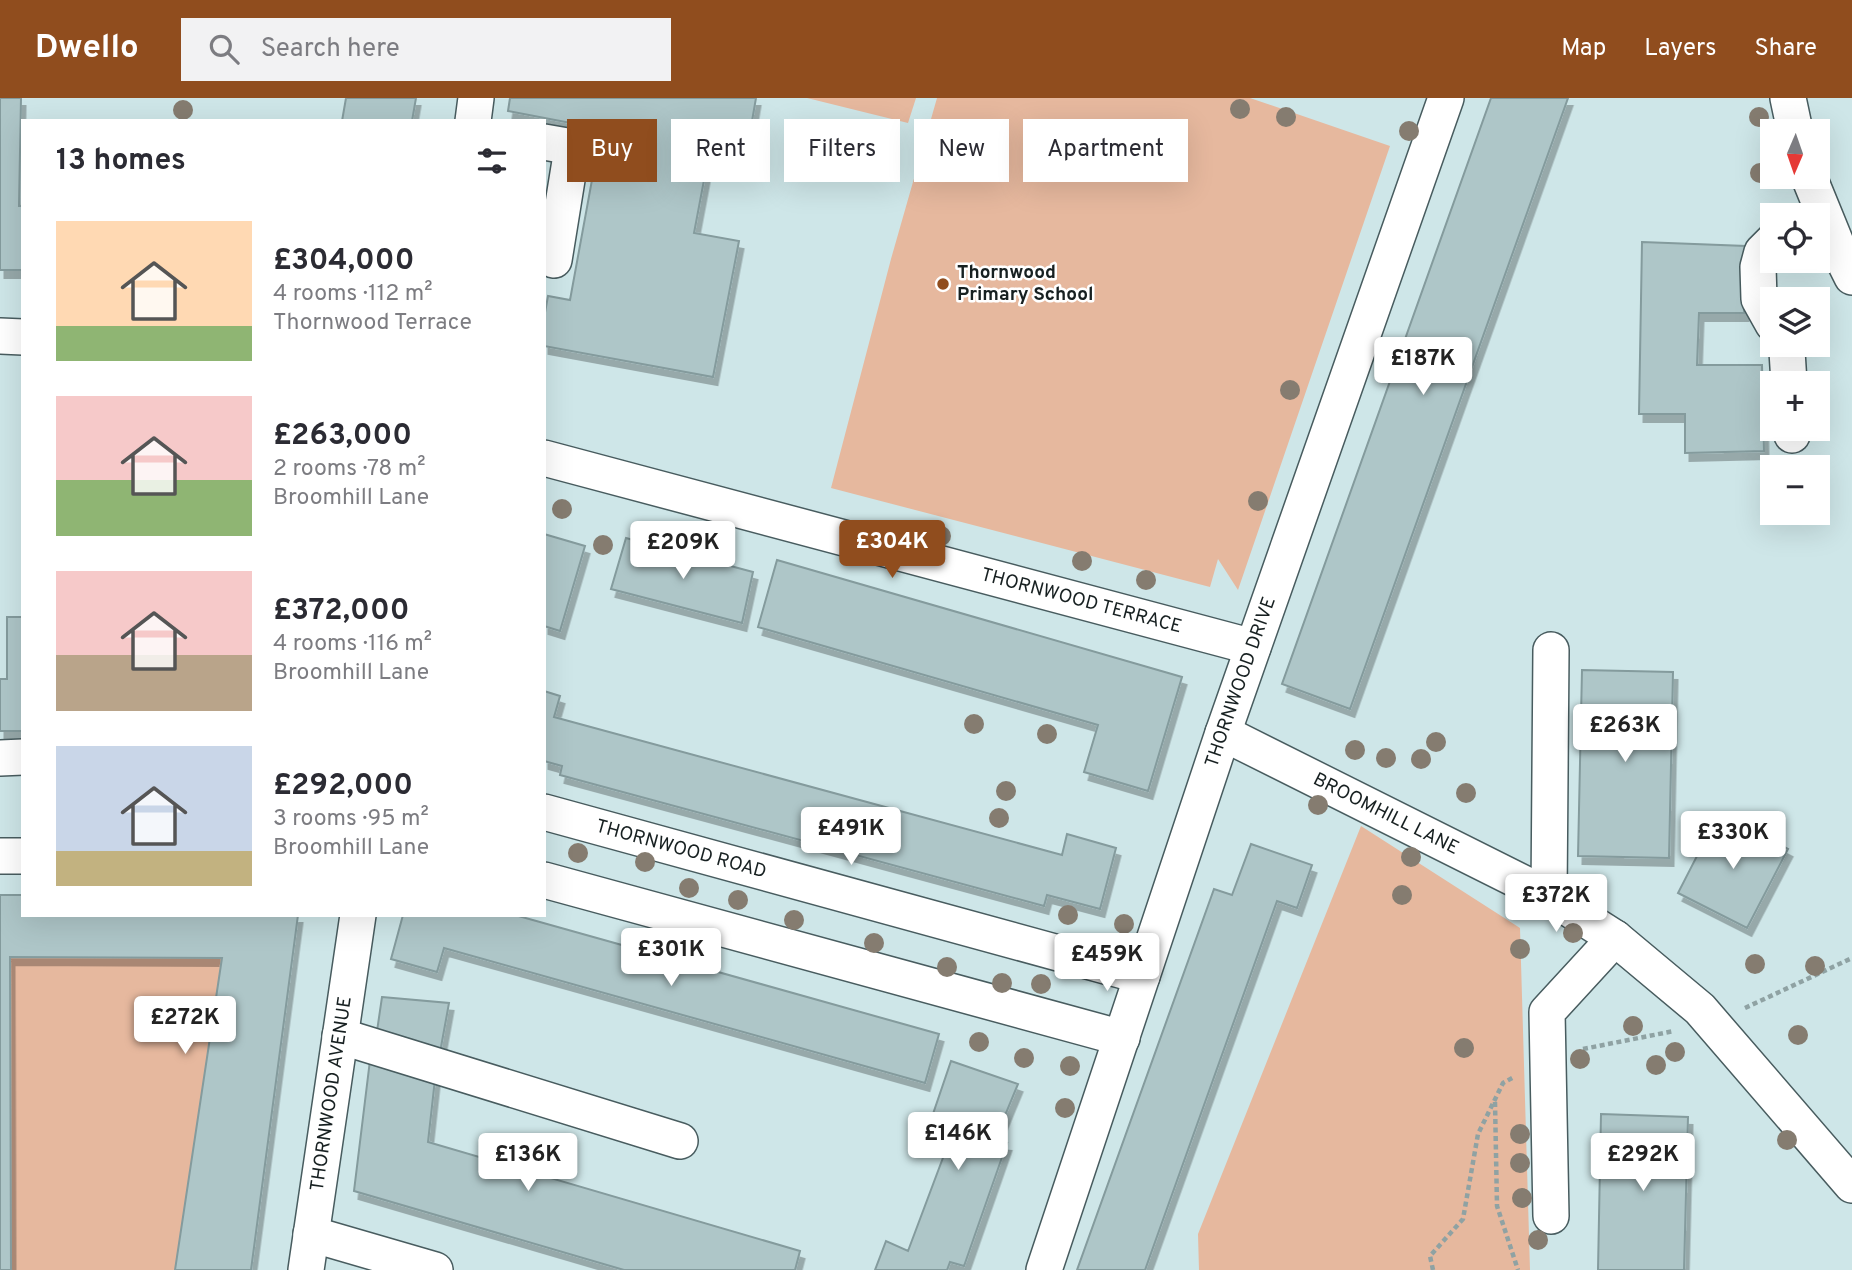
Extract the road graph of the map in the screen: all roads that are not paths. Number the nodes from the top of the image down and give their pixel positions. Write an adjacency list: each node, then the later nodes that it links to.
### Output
1 (476, 98): 4 (street)
2 (1446, 98): 15 (street, THORNWOOD DRIVE)
3 (1788, 98): 5 (street)
4 (473, 119)
5 (1792, 119)
6 (546, 142): 8 (street)
7 (1830, 234): 10 (street)
8 (554, 260)
9 (1760, 260): 11 (street)
10 (1852, 277)
11 (1760, 301)
12 (0, 337): 13 (street)
13 (21, 337)
14 (546, 459): 15 (street, THORNWOOD TERRACE)
15 (1254, 647): 17 (street, THORNWOOD DRIVE)
16 (1551, 650): 24 (street)
17 (1223, 733): 24 (street, BROOMHILL LANE); 27 (street, THORNWOOD DRIVE)
18 (21, 757): 19 (street)
19 (0, 758)
20 (546, 813): 27 (street, THORNWOOD ROAD)
21 (0, 856): 22 (street)
22 (21, 856)
23 (546, 881): 29 (street)
24 (1549, 896): 26 (street, BROOMHILL LANE)
25 (358, 917): 28 (street, THORNWOOD AVENUE)
26 (1615, 938): 31 (street, BROOMHILL LANE); 32 (street)
27 (1142, 976): 29 (street, THORNWOOD DRIVE)
28 (340, 1037): 30 (street); 33 (street, THORNWOOD AVENUE)
29 (1122, 1038): 36 (street, THORNWOOD DRIVE)
30 (680, 1141)
31 (1852, 1185)
32 (1550, 1216)
33 (311, 1234): 34 (street, THORNWOOD AVENUE); 35 (street)
34 (306, 1270)
35 (436, 1270)
36 (1044, 1270)

